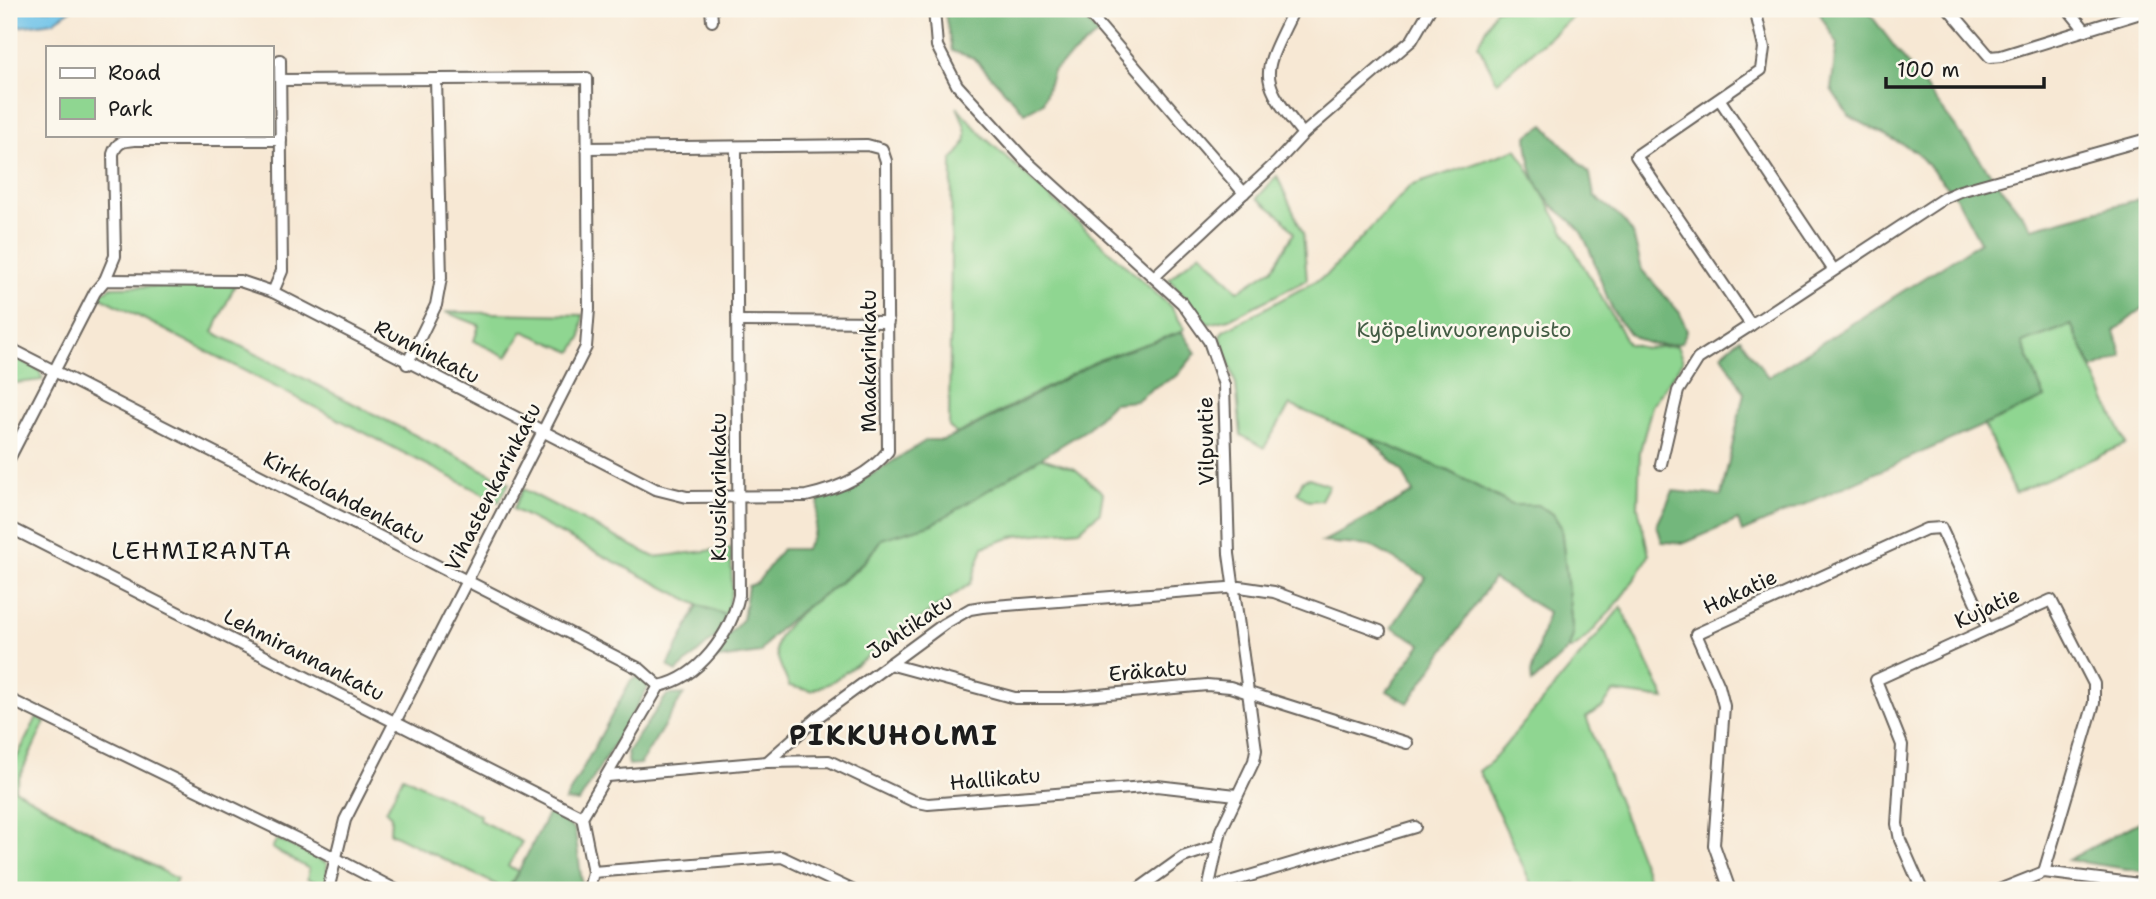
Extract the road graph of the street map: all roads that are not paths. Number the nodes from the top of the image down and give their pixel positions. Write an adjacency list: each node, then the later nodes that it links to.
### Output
1 (711, 9): 10 (street)
2 (934, 9): 23 (street, Vilpuntie)
3 (1085, 9): 21 (street)
4 (1294, 9): 16 (street)
5 (1430, 9): 16 (street)
6 (1755, 9): 15 (street)
7 (1949, 9): 11 (street)
8 (2068, 9): 11 (street)
9 (2147, 11): 11 (street)
10 (712, 21)
11 (2085, 30)
12 (281, 60): 14 (street)
13 (436, 79): 14 (street); 20 (street, Vihastenkarinkatu); 30 (street)
14 (281, 80): 18 (street)
15 (1720, 100): 22 (street); 28 (street)
16 (1303, 134): 21 (street)
17 (2147, 139): 22 (street)
18 (281, 140): 24 (street); 25 (street)
19 (736, 147): 20 (street); 26 (street, Kuusikarinkatu); 27 (street, Maakarinkatu)
20 (587, 148): 32 (street, Vihastenkarinkatu)
21 (1244, 193): 23 (street)
22 (1833, 269): 28 (street)
23 (1154, 277): 38 (street, Vilpuntie)
24 (104, 280): 25 (street, Runninkatu); 31 (street)
25 (273, 292): 30 (street, Runninkatu)
26 (738, 321): 27 (street); 35 (street, Kuusikarinkatu)
27 (888, 322): 35 (street, Maakarinkatu)
28 (1751, 326): 34 (street)
29 (9, 348): 31 (street, Kirkkolahdenkatu)
30 (407, 364): 32 (street, Runninkatu)
31 (54, 371): 33 (street); 37 (street, Kirkkolahdenkatu)
32 (543, 432): 35 (street, Runninkatu); 37 (street, Vihastenkarinkatu)
33 (9, 459)
34 (1661, 464)
35 (738, 497): 42 (street, Kuusikarinkatu)
36 (9, 527): 45 (street, Lehmirannankatu)
37 (466, 582): 42 (street, Kirkkolahdenkatu); 45 (street, Vihastenkarinkatu)
38 (1233, 586): 40 (street, Jahtikatu); 41 (street, Jahtikatu); 43 (street, Vilpuntie)
39 (1988, 629): 55 (street, Kujatie); 63 (street, Hakatie); 64 (street, Kujatie)
40 (1380, 631)
41 (889, 664): 43 (street, Eräkatu); 47 (street, Jahtikatu)
42 (659, 686): 48 (street)
43 (1248, 694): 46 (street, Eräkatu); 49 (street, Vilpuntie)
44 (9, 699): 53 (street)
45 (393, 722): 50 (street, Lehmirannankatu); 53 (street, Vihastenkarinkatu)
46 (1407, 743)
47 (767, 762): 48 (street); 49 (street, Hallikatu)
48 (608, 776): 50 (street)
49 (1236, 795): 52 (street, Vilpuntie)
50 (582, 817): 54 (street)
51 (1415, 827): 57 (street)
52 (1216, 846): 57 (street, Vilpuntie); 62 (street)
53 (337, 860): 58 (street, Vihastenkarinkatu); 59 (street)
54 (593, 872): 60 (street); 61 (street)
55 (2044, 872): 56 (street); 65 (street)
56 (2147, 885)
57 (1208, 889)
58 (328, 890)
59 (396, 890)
60 (589, 890)
61 (852, 890)
62 (1137, 890)
63 (1730, 890)
64 (1922, 890)
65 (1999, 890)

